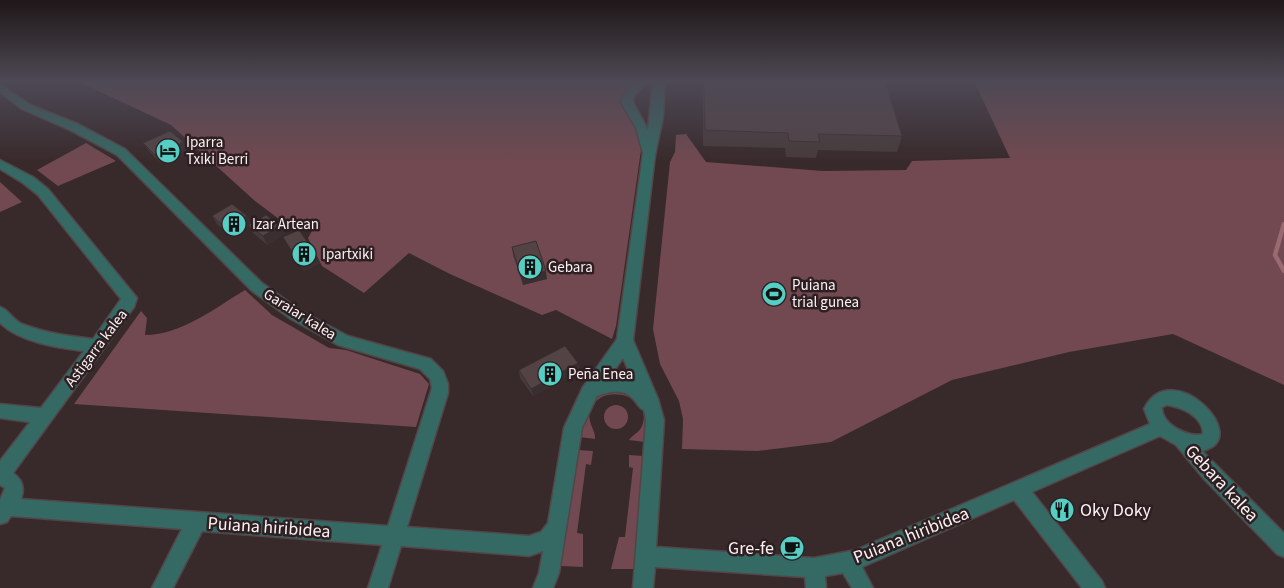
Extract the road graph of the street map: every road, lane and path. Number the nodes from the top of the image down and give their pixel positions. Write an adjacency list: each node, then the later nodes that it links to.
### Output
1 (30, 108): 22 (street, Garaiar kalea)
2 (630, 108): 6 (street)
3 (632, 108): 5 (street)
4 (657, 108): 5 (street)
5 (657, 117): 6 (street)
6 (649, 155): 9 (street)
7 (0, 164): 10 (street, Astigarra kalea)
8 (0, 313): 10 (street)
9 (625, 340): 11 (street); 14 (street)
10 (96, 346): 13 (street, Astigarra kalea)
11 (589, 392): 14 (street); 21 (street)
12 (0, 411): 13 (street)
13 (45, 416): 17 (street, Astigarra kalea)
14 (655, 420): 25 (street)
15 (1161, 426): 16 (street, Gebara kalea); 16 (street); 18 (street, Puiana hiribidea)
16 (1182, 440): 24 (street, Gebara kalea)
17 (0, 476): 19 (street)
18 (1018, 490): 26 (street, Puiana hiribidea); 33 (street)
19 (4, 511): 20 (street, Puiana hiribidea)
20 (197, 521): 22 (street, Puiana hiribidea); 29 (street)
21 (558, 524): 23 (street); 28 (street)
22 (394, 536): 23 (street, Puiana hiribidea); 30 (street, Garaiar kalea)
23 (530, 546): 28 (street)
24 (1284, 547)
25 (644, 556): 27 (street, Puiana hiribidea); 31 (street)
26 (848, 562): 27 (street, Puiana hiribidea); 32 (street)
27 (815, 578)
28 (546, 580)
29 (162, 588)
30 (378, 588)
31 (643, 588)
32 (863, 588)
33 (1096, 588)

